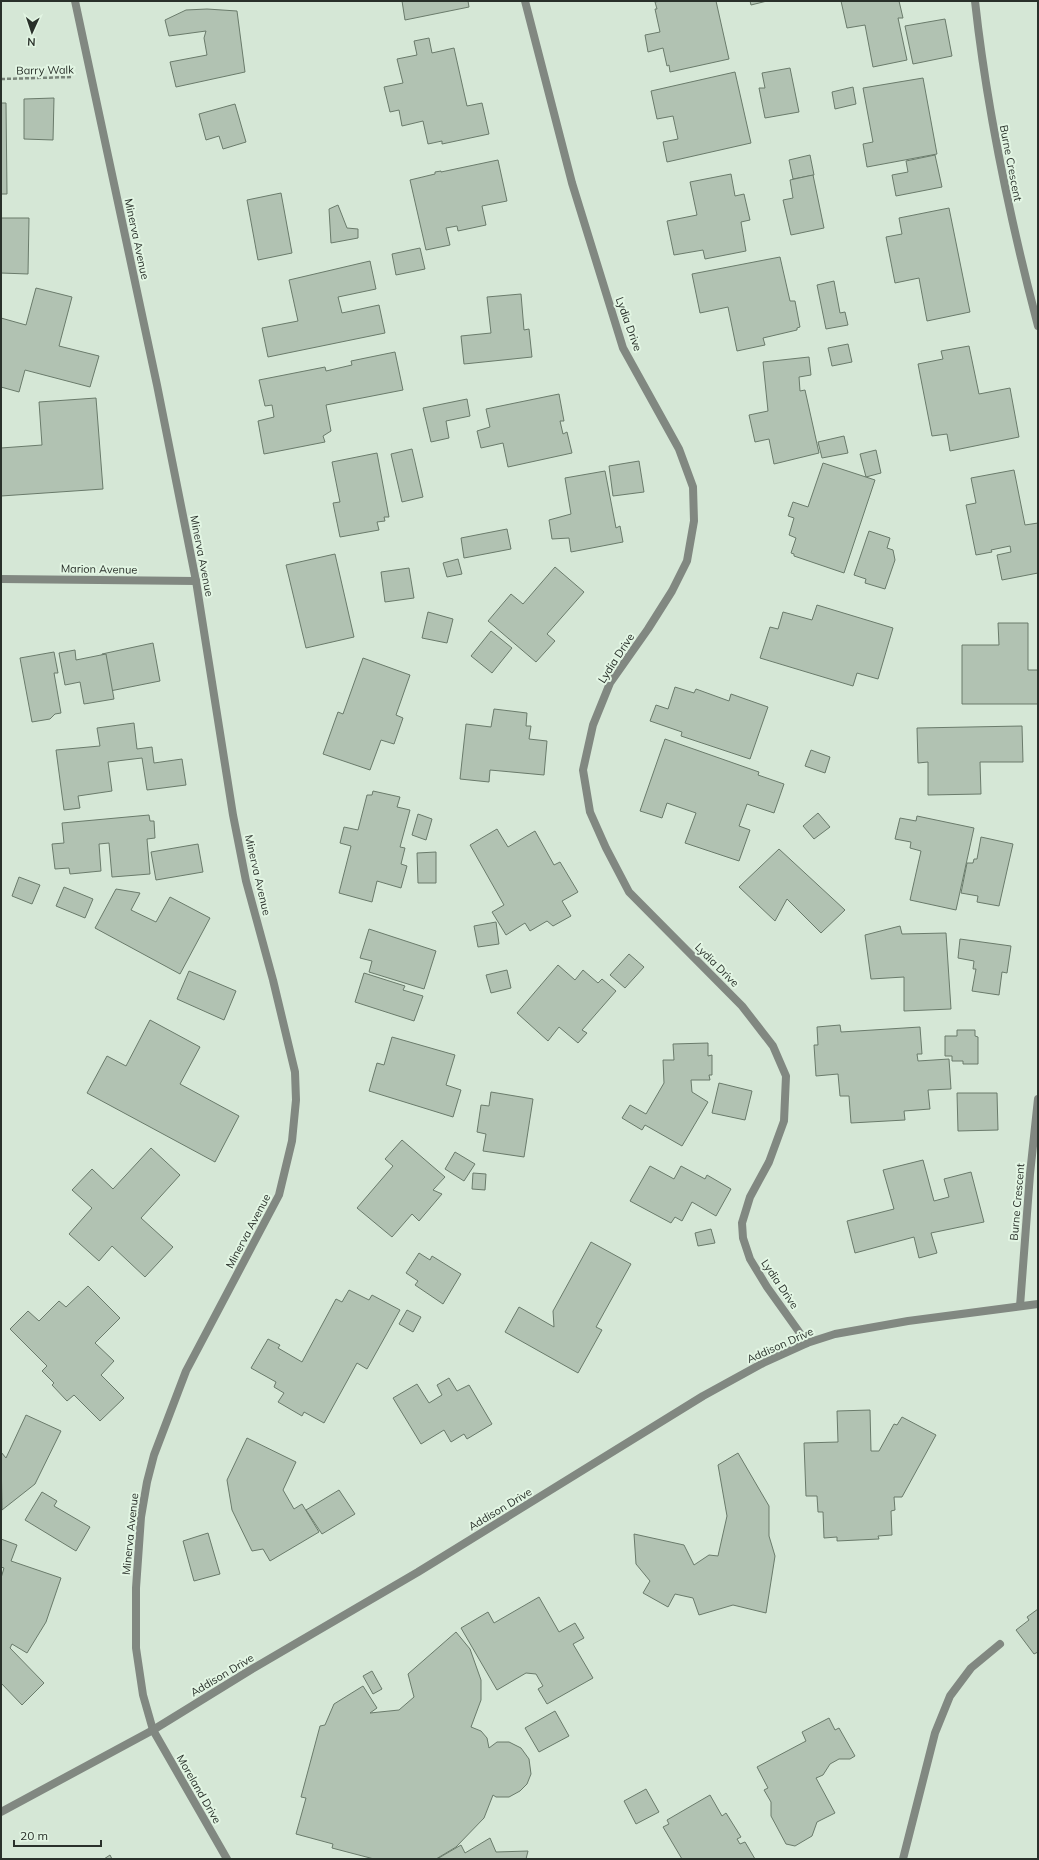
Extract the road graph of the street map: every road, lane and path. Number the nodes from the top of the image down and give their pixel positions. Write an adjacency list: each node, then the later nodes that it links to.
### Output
1 (75, 1): 4 (street, Minerva Avenue)
2 (525, 1): 12 (street, Lydia Drive)
3 (975, 1): 6 (street, Burne Crescent)
4 (90, 77): 5 (path, Barry Walk); 8 (street, Minerva Avenue)
5 (1, 79)
6 (1038, 326)
7 (1, 579): 8 (street, Marion Avenue)
8 (196, 581): 14 (street, Minerva Avenue)
9 (1038, 1099): 11 (street, Burne Crescent)
10 (1038, 1304): 11 (street, Addison Drive)
11 (1020, 1306): 12 (street, Addison Drive)
12 (807, 1343): 14 (street, Addison Drive)
13 (1000, 1644): 17 (street)
14 (153, 1730): 15 (street, Addison Drive); 16 (street, Moreland Drive)
15 (1, 1812)
16 (227, 1859)
17 (903, 1859)

